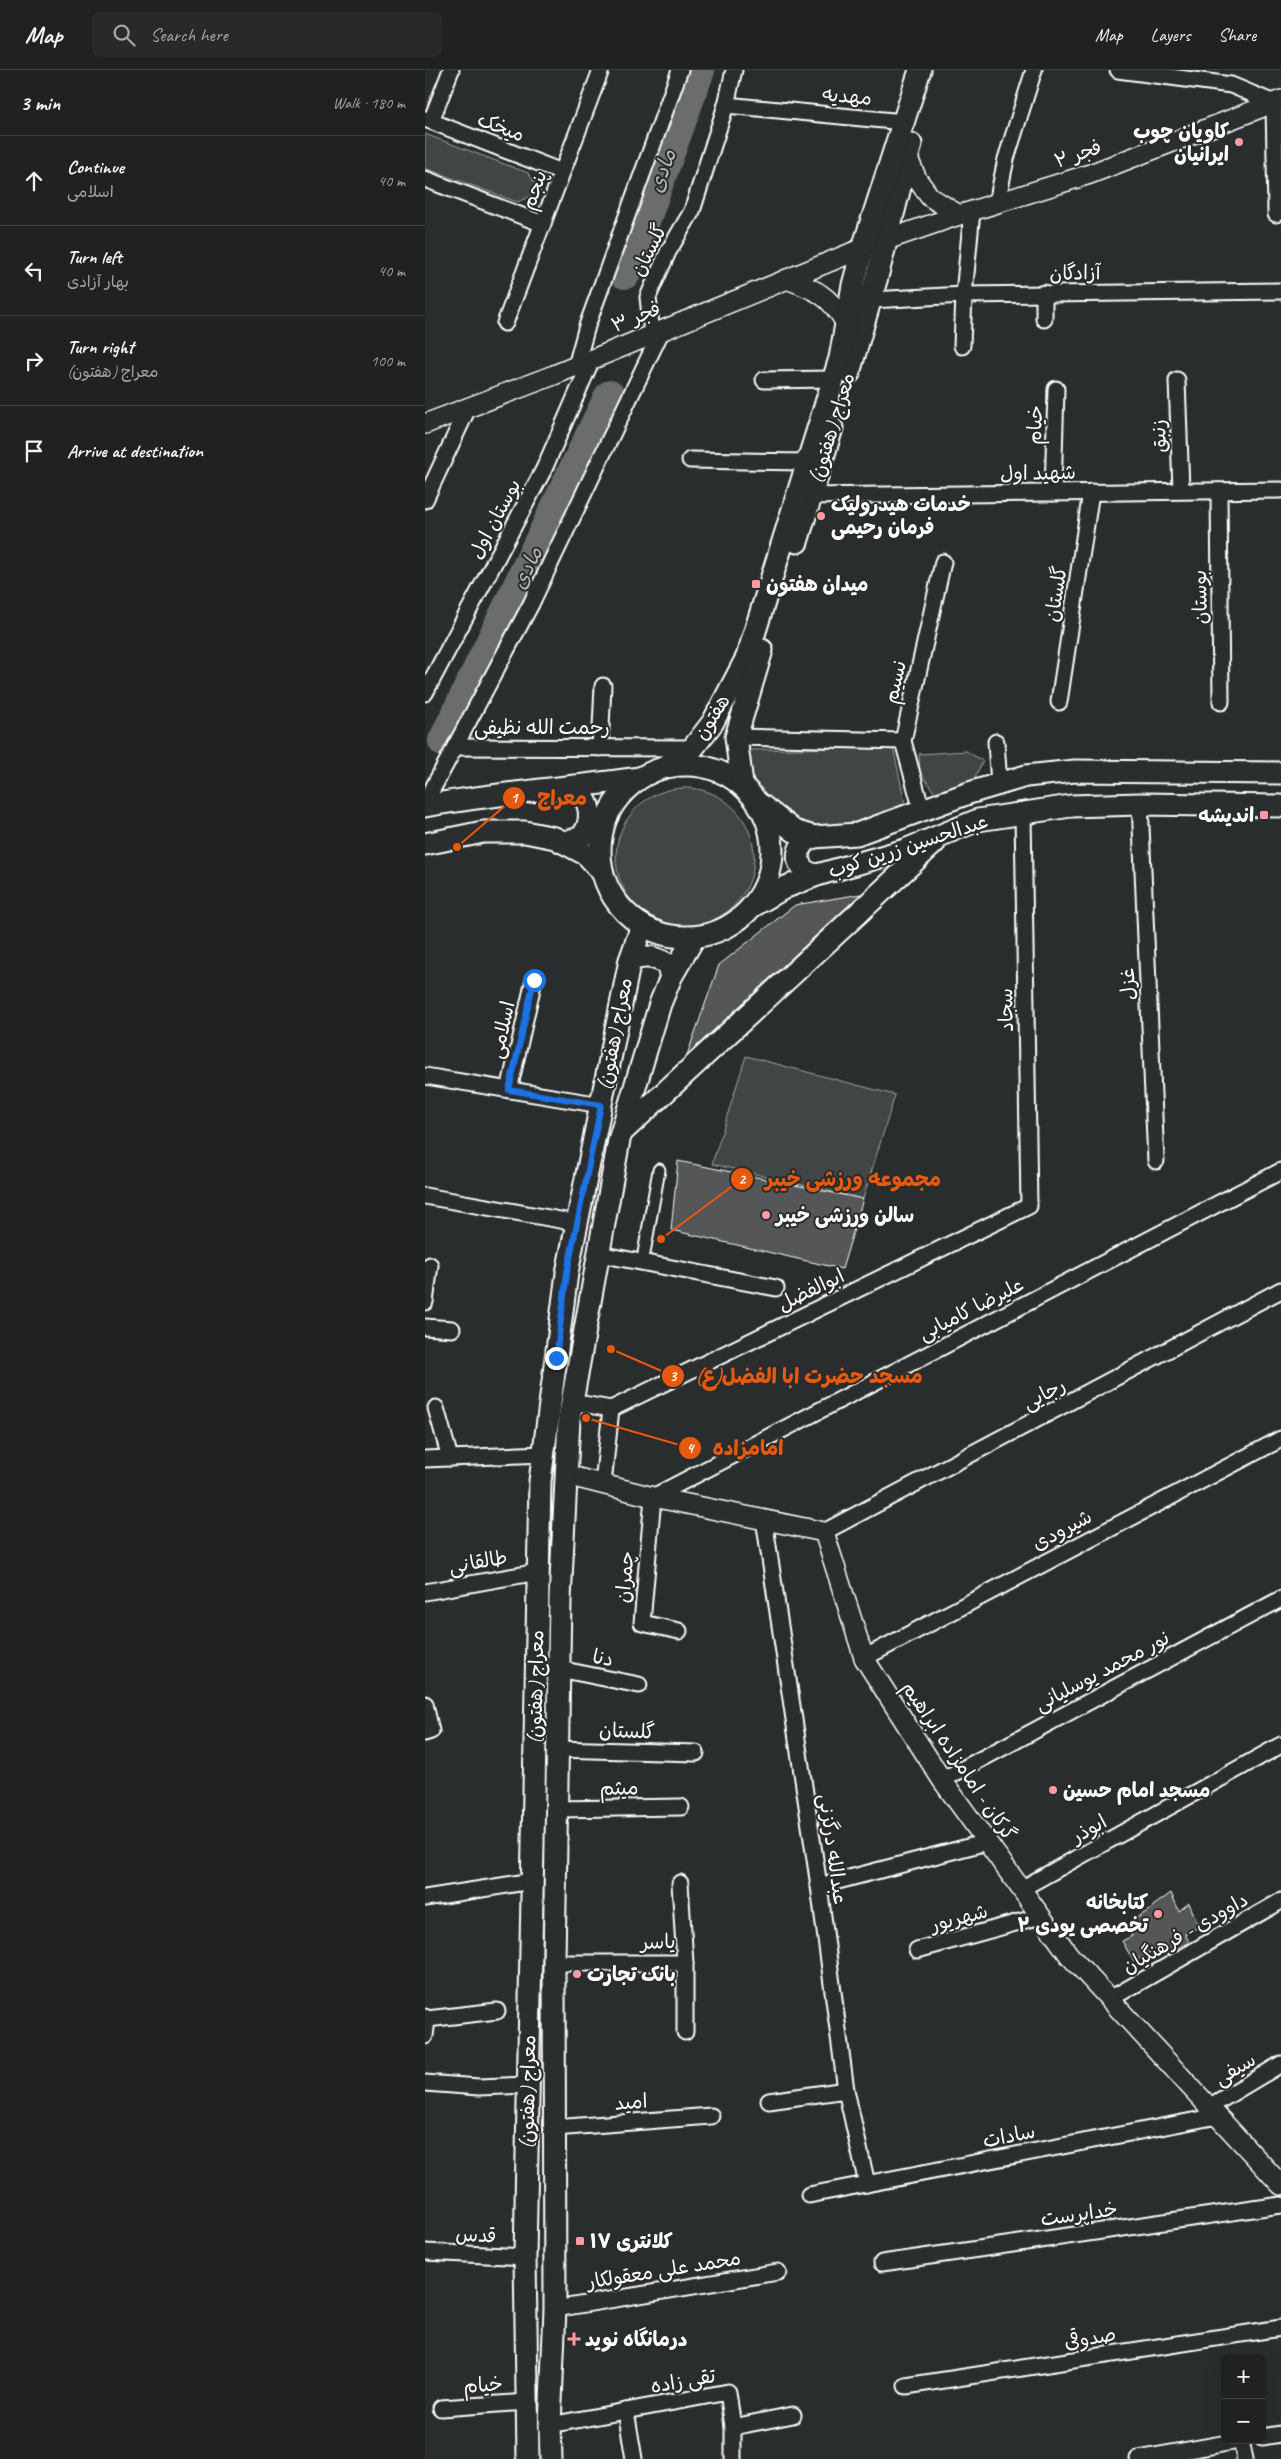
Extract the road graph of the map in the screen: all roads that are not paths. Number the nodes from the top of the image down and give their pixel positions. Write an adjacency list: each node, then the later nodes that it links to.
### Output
1 (451, 70): 12 (street)
2 (601, 70): 15 (street, پنجم)
3 (680, 70): 33 (street, بوستان اول)
4 (734, 70): 11 (street, گلستان)
5 (920, 70): 13 (main road, معراج (هفتون))
6 (935, 70): 14 (main road, معراج (هفتون))
7 (1034, 70): 17 (street)
8 (1118, 70): 9 (street)
9 (1151, 72): 10 (street)
10 (1277, 101): 17 (street, فجر ۲); 19 (street)
11 (726, 105): 13 (street, مهدیه); 31 (street, گلستان)
12 (428, 120): 15 (street, میخک)
13 (905, 122): 22 (main road, معراج (هفتون))
14 (907, 156): 18 (street); 21 (main road, معراج (هفتون))
15 (562, 172): 20 (street, پنجم)
16 (425, 179): 20 (street)
17 (997, 203): 18 (street, فجر ۲)
18 (966, 213): 21 (street, فجر ۲); 26 (street)
19 (1276, 214)
20 (543, 224): 30 (street, پنجم)
21 (886, 242): 22 (street, فجر ۲); 27 (main road, معراج (هفتون))
22 (863, 248): 23 (street, فجر ۳); 29 (main road, معراج (هفتون))
23 (787, 279): 29 (street); 31 (street, فجر ۳)
24 (1281, 291): 25 (street, آزادگان)
25 (1044, 293): 26 (street, آزادگان); 28 (street)
26 (964, 295): 27 (street, آزادگان); 32 (street)
27 (871, 300): 47 (main road, معراج (هفتون))
28 (1044, 319)
29 (845, 322): 34 (main road, معراج (هفتون))
30 (505, 323)
31 (657, 334): 33 (street, فجر ۳); 58 (street)
32 (962, 346)
33 (585, 363): 38 (street, فجر ۳); 52 (street, بوستان اول)
34 (833, 379): 35 (street); 41 (main road, معراج (هفتون))
35 (764, 380)
36 (1177, 380): 42 (street, زنبق)
37 (1056, 389): 45 (street, خیام)
38 (468, 408): 39 (street, فجر ۳); 48 (street)
39 (425, 424)
40 (690, 460): 41 (street)
41 (806, 462): 47 (main road, معراج (هفتون))
42 (1181, 490): 44 (street, شهید اول); 46 (street, شهید اول)
43 (1281, 490): 44 (street, شهید اول)
44 (1219, 491): 54 (street, بوستان)
45 (1053, 492): 46 (street, شهید اول); 47 (street, شهید اول)
46 (1091, 492): 53 (street, گلستان)
47 (804, 496): 50 (main road, معراج (هفتون)); 55 (main road, معراج (هفتون))
48 (425, 500)
49 (943, 562): 56 (street, نسیم)
50 (747, 656): 60 (main road, هفتون)
51 (603, 686): 59 (street)
52 (425, 693)
53 (1059, 702)
54 (1221, 702)
55 (736, 737): 56 (street); 64 (main road, معراج (هفتون))
56 (903, 741): 71 (street, نسیم)
57 (996, 742): 65 (street)
58 (455, 747): 59 (street, رحمت الله نظیفی); 67 (street, رحمت الله نظیفی)
59 (599, 748): 60 (street, رحمت الله نظیفی)
60 (693, 748): 61 (main road, هفتون)
61 (665, 767): 63 (main road); 64 (main road)
62 (1281, 773): 65 (main road, عبدالحسین زرین کوب)
63 (640, 778): 66 (main road); 77 (main road)
64 (742, 784): 68 (main road)
65 (999, 784): 71 (main road, عبدالحسین زرین کوب)
66 (571, 787): 67 (main road); 75 (main road)
67 (425, 804)
68 (760, 804): 74 (main road, عبدالحسین زرین کوب); 79 (main road)
69 (1140, 804): 70 (main road, عبدالحسین زرین کوب); 72 (main road, عبدالحسین زرین کوب); 89 (street, غزل)
70 (1281, 806)
71 (921, 811): 74 (main road, عبدالحسین زرین کوب)
72 (1023, 813): 73 (main road, عبدالحسین زرین کوب); 93 (street, سجاد)
73 (946, 832): 78 (main road, عبدالحسین زرین کوب); 88 (main road)
74 (813, 837): 78 (main road)
75 (562, 842): 76 (main road); 77 (main road)
76 (425, 844)
77 (602, 872): 80 (main road)
78 (817, 875): 79 (main road, عبدالحسین زرین کوب)
79 (753, 906): 81 (main road)
80 (641, 926): 81 (main road); 82 (main road, معراج (هفتون))
81 (694, 938): 83 (main road, معراج (هفتون))
82 (630, 960): 83 (main road); 87 (main road, معراج (هفتون))
83 (671, 977): 88 (main road, معراج (هفتون))
84 (534, 980): 86 (street, اسلامی)
85 (425, 1076): 86 (street)
86 (509, 1090): 87 (street)
87 (601, 1105): 94 (main road, معراج (هفتون))
88 (621, 1132): 96 (main road, معراج (هفتون))
89 (1156, 1161)
90 (659, 1170): 95 (street)
91 (1281, 1171): 112 (street, علیرضا کامیابی)
92 (425, 1196): 94 (street)
93 (1029, 1206): 105 (street, ابوالفضل)
94 (577, 1223): 107 (main road, معراج (هفتون))
95 (644, 1253)
96 (599, 1254): 98 (street); 103 (main road, معراج (هفتون))
97 (430, 1264): 100 (street)
98 (777, 1288)
99 (1281, 1290): 114 (street, رجایی)
100 (425, 1302)
101 (425, 1327): 102 (street)
102 (451, 1329)
103 (572, 1402): 105 (street); 110 (main road, معراج (هفتون))
104 (436, 1408): 108 (street)
105 (611, 1409): 111 (street)
106 (1281, 1439): 119 (street, شیرودی)
107 (543, 1454): 108 (street); 115 (main road, معراج (هفتون))
108 (450, 1458): 109 (street)
109 (425, 1459)
110 (566, 1475): 111 (street); 120 (main road, معراج (هفتون))
111 (603, 1484): 112 (street)
112 (653, 1497): 113 (street); 118 (street, چمران)
113 (764, 1519): 114 (street); 134 (street, عبدالله درگزنی)
114 (824, 1532): 119 (street, گرکان - امامزاده ابراهیم)
115 (538, 1572): 116 (street, طالقانی); 129 (main road, معراج (هفتون))
116 (425, 1592)
117 (1281, 1598): 127 (street, نور محمد یوسلیانی)
118 (679, 1631)
119 (863, 1658): 127 (street, گرکان - امامزاده ابراهیم)
120 (559, 1669): 121 (street, دنا); 125 (main road, معراج (هفتون))
121 (639, 1685)
122 (425, 1704): 123 (street)
123 (425, 1733)
124 (1281, 1745): 135 (street, ابوذر)
125 (557, 1749): 126 (street, گلستان); 130 (main road, معراج (هفتون))
126 (696, 1753)
127 (942, 1780): 131 (street, گرکان - امامزاده ابراهیم)
128 (681, 1807): 130 (street, میثم)
129 (534, 1808): 130 (main road); 132 (main road, معراج (هفتون))
130 (556, 1809): 140 (main road, معراج (هفتون))
131 (987, 1842): 134 (street); 135 (street, گرکان - امامزاده ابراهیم)
132 (533, 1882): 136 (street); 149 (main road, معراج (هفتون))
133 (680, 1883): 141 (street, یاسر)
134 (819, 1886): 150 (street, عبدالله درگزنی)
135 (1021, 1889): 138 (street, گرکان - امامزاده ابراهیم)
136 (425, 1898)
137 (1281, 1901): 142 (street, داوودی - فرهنگیان)
138 (1041, 1916): 139 (street, شهریور); 142 (street, گرکان - امامزاده ابراهیم)
139 (917, 1950)
140 (555, 1963): 141 (street, یاسر); 154 (main road, معراج (هفتون))
141 (685, 1963): 145 (street)
142 (1110, 2000): 152 (street, گرکان - امامزاده ابراهیم)
143 (497, 2011): 144 (street)
144 (426, 2018): 146 (street)
145 (685, 2032)
146 (425, 2036)
147 (1281, 2064): 152 (street, سیفی)
148 (425, 2083): 149 (street)
149 (527, 2085): 160 (main road, معراج (هفتون))
150 (846, 2090): 151 (street); 155 (street, عبدالله درگزنی)
151 (769, 2101)
152 (1214, 2112): 155 (street, سادات); 156 (street, گرکان - امامزاده ابراهیم)
153 (711, 2116): 154 (street, امید)
154 (554, 2128): 163 (main road, معراج (هفتون))
155 (867, 2184): 157 (street, سادات)
156 (1281, 2185)
157 (809, 2194)
158 (1281, 2205): 161 (street, خداپرست)
159 (425, 2252): 160 (street, قدس)
160 (525, 2257): 166 (main road, معراج (هفتون))
161 (882, 2263)
162 (779, 2272): 163 (street, محمد علی معقولکار)
163 (555, 2309): 170 (main road, معراج (هفتون))
164 (1281, 2328): 165 (street, صدوقی)
165 (906, 2386)
166 (527, 2402): 167 (street, خیام); 177 (main road, معراج (هفتون))
167 (441, 2408)
168 (626, 2411): 170 (street, تقی زاده); 171 (street, تقی زاده); 179 (street)
169 (793, 2415): 171 (street)
170 (550, 2425): 178 (main road, معراج (هفتون))
171 (733, 2427): 180 (street)
172 (1281, 2434): 173 (street)
173 (1266, 2436)
174 (1225, 2444): 176 (street)
175 (1242, 2444): 181 (street)
176 (1145, 2458)
177 (528, 2459)
178 (551, 2459)
179 (634, 2459)
180 (733, 2459)
181 (1245, 2459)

